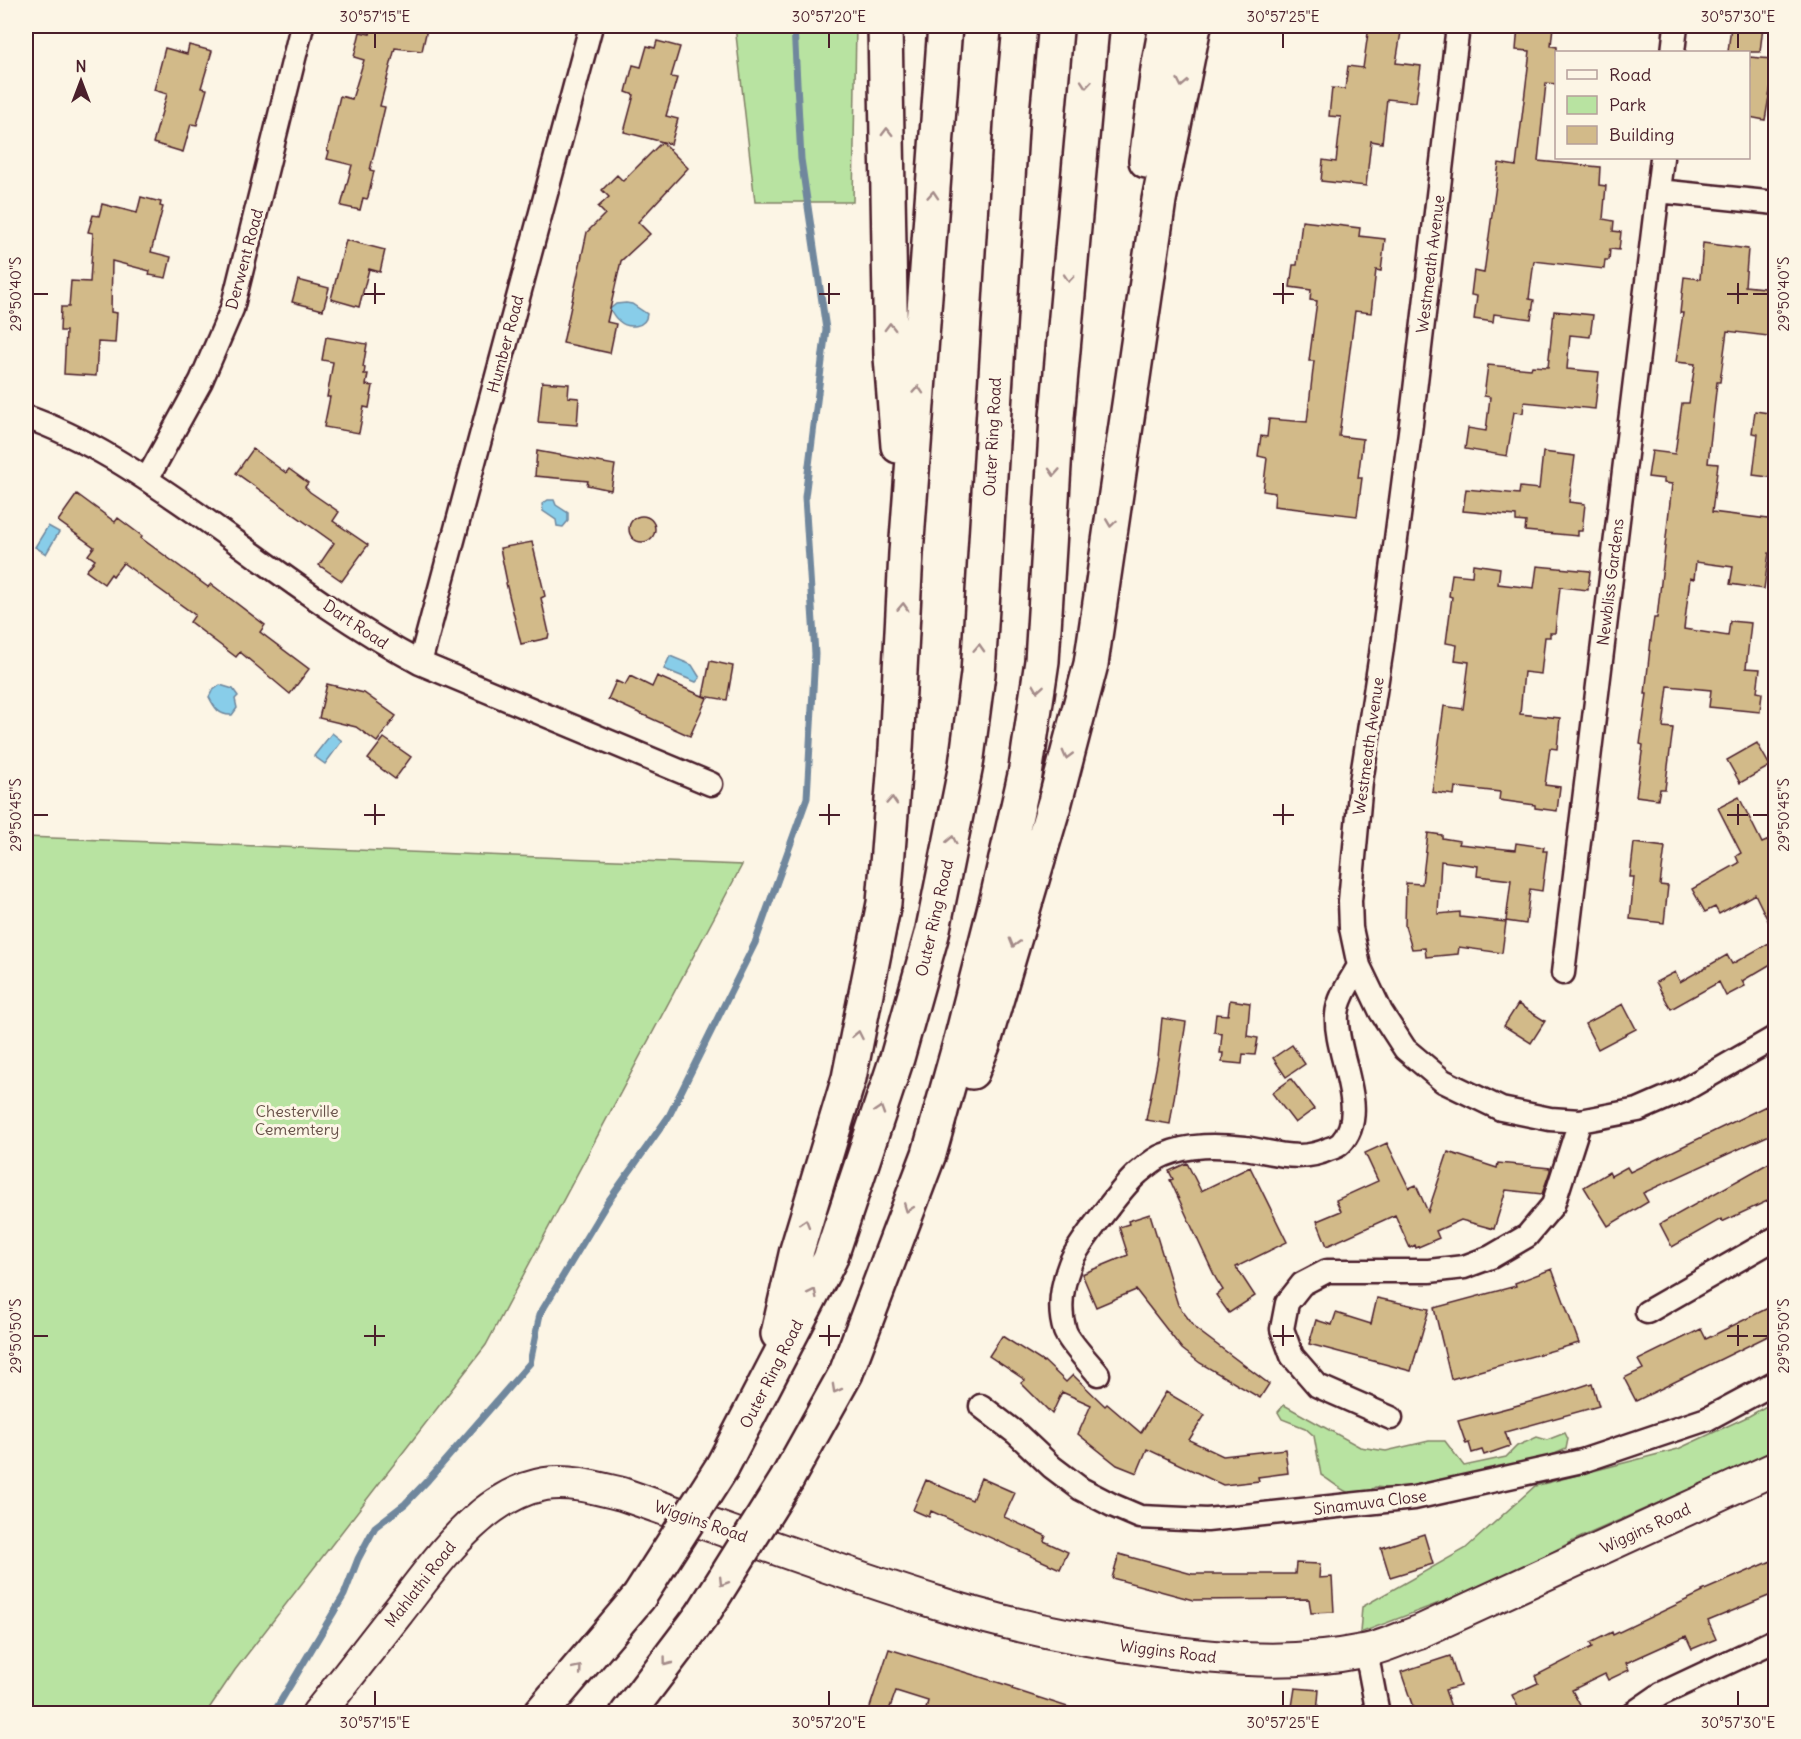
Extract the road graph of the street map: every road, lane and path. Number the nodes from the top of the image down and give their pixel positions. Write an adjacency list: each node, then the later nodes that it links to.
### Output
1 (302, 26): 17 (street, Derwent Road)
2 (591, 26): 19 (street, Humber Road)
3 (885, 26): 18 (highway, one-way to 3)
4 (945, 26): 18 (highway, one-way to 4)
5 (1020, 26): 29 (highway, Outer Ring Road, one-way to 5)
6 (1092, 26): 25 (highway, one-way to 25)
7 (1166, 26): 16 (highway)
8 (1194, 26): 16 (highway, one-way to 16)
9 (1458, 26): 21 (street, Westmeath Avenue)
10 (1676, 26): 11 (street)
11 (1673, 51)
12 (1662, 159): 13 (street, Newbliss Gardens)
13 (1658, 191): 14 (street); 22 (street, Newbliss Gardens)
14 (1776, 203)
15 (26, 417): 17 (street, Dart Road)
16 (1119, 465): 25 (highway, one-way to 25)
17 (147, 479): 19 (street, Dart Road)
18 (906, 553): 29 (highway, one-way to 18)
19 (420, 663): 20 (street, Dart Road)
20 (711, 784)
21 (1359, 966): 24 (street, Westmeath Avenue); 28 (street)
22 (1563, 973)
23 (1776, 1037): 24 (street, Westmeath Avenue)
24 (1580, 1120): 32 (street)
25 (929, 1154): 39 (highway, one-way to 39, bridge)
26 (1776, 1238): 27 (street)
27 (1647, 1312)
28 (1098, 1374)
29 (767, 1382): 38 (highway, Outer Ring Road, one-way to 29, bridge)
30 (1776, 1382): 31 (street, Sinamuva Close)
31 (981, 1406)
32 (1391, 1418)
33 (1776, 1468): 36 (street, Wiggins Road)
34 (545, 1484): 36 (street, Wiggins Road); 37 (street, Mahlathi Road)
35 (1776, 1640): 41 (street)
36 (1366, 1651): 40 (street)
37 (318, 1713)
38 (540, 1713)
39 (627, 1713)
40 (1378, 1713)
41 (1632, 1713)

